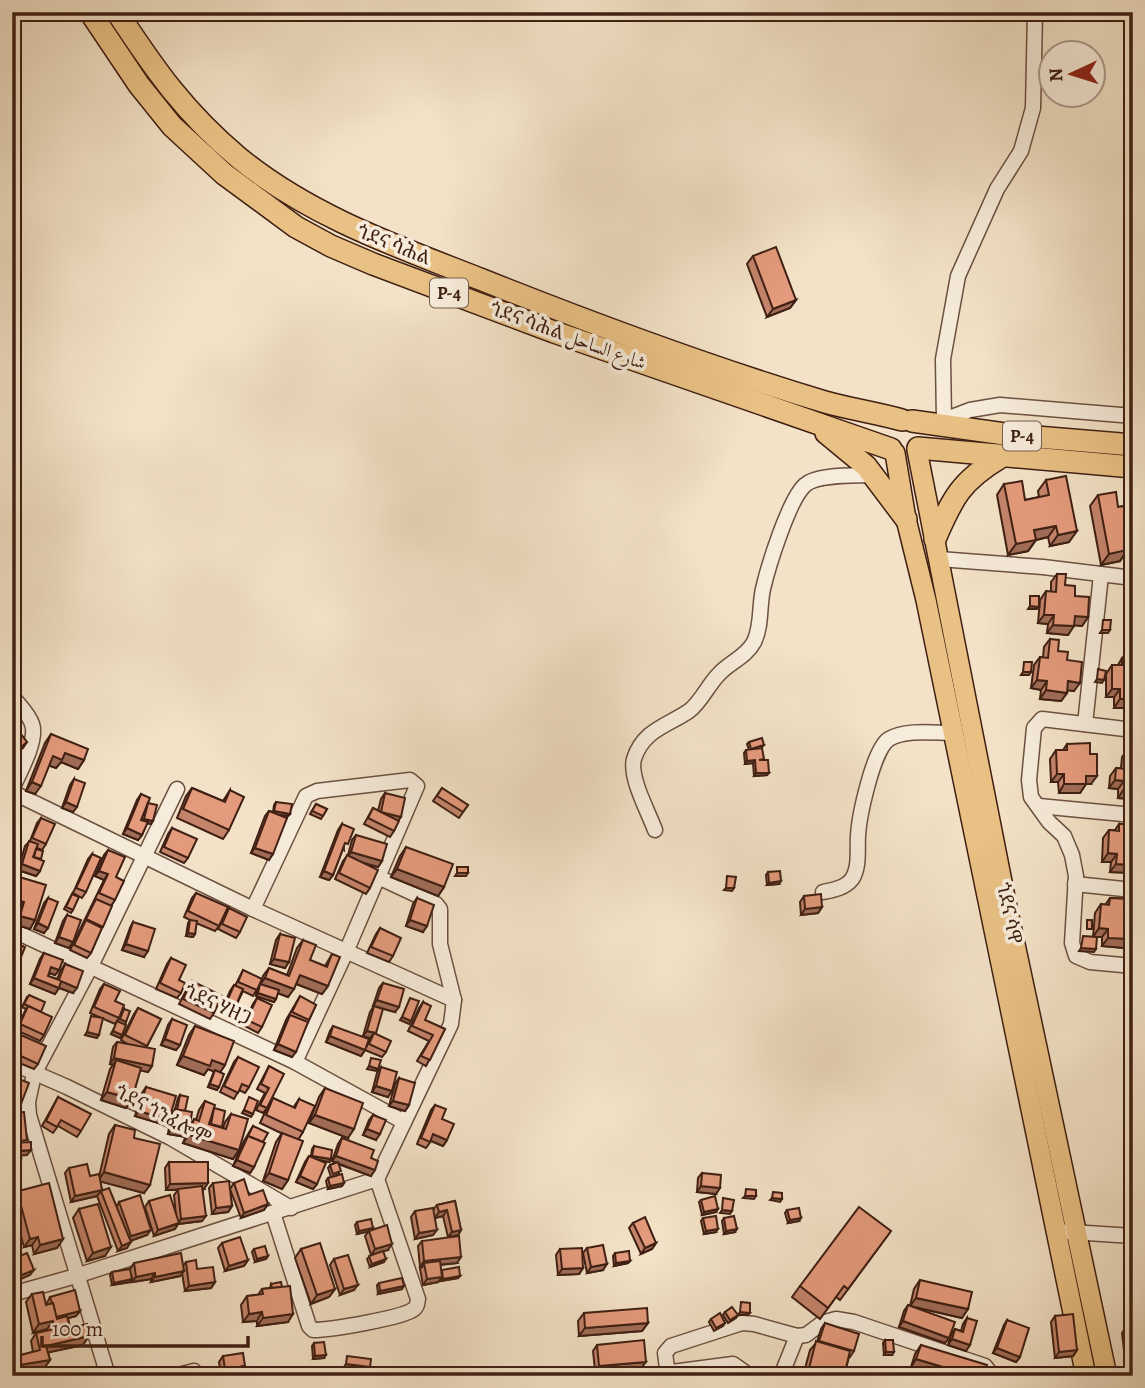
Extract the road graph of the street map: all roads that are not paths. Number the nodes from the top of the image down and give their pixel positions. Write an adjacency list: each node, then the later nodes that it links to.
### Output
1 (90, 12): 4 (highway, ጎደና ሳሕል شارع الساحل / P-4)
2 (117, 12): 4 (highway, ጎደና ሳሕል / P-4)
3 (1035, 12): 8 (street)
4 (590, 334): 5 (highway, ጎደና ሳሕል / P-4); 6 (highway, ጎደና ሳሕል شارع الساحل / P-4)
5 (785, 389): 6 (highway); 8 (highway, ጎደና ሳሕል / P-4)
6 (778, 410): 9 (highway, ጎደና ሳሕል شارع الساحل / P-4)
7 (1133, 416): 8 (street)
8 (922, 421): 10 (highway, ጎደና ሳሕል / P-4); 11 (highway); 12 (highway)
9 (814, 422): 12 (highway, ጎደና ሳሕል شارع الساحل / P-4); 15 (highway)
10 (1133, 445)
11 (918, 449): 12 (highway); 13 (highway, P-4); 17 (main road, ጎደና ሳዋ)
12 (893, 451): 16 (main road, ጎደና ሳዋ)
13 (1002, 457): 14 (highway, P-4); 17 (highway)
14 (1133, 467)
15 (873, 475): 16 (highway); 28 (street)
16 (906, 519): 23 (main road, ጎደና ሳዋ)
17 (937, 549): 18 (street); 47 (main road, ጎደና ሳዋ)
18 (1101, 575): 19 (street); 21 (street)
19 (1133, 578)
20 (12, 696): 25 (street)
21 (1085, 724): 22 (street); 26 (street)
22 (1133, 730)
23 (954, 733): 33 (street); 47 (main road, ጎደና ሳዋ)
24 (177, 789): 29 (street)
25 (12, 791): 29 (street)
26 (1039, 806): 27 (street); 31 (street)
27 (1133, 815)
28 (655, 830)
29 (145, 856): 34 (street); 38 (street)
30 (378, 877): 34 (street); 36 (street); 39 (street)
31 (1075, 884): 32 (street); 37 (street)
32 (1133, 890)
33 (823, 892)
34 (253, 909): 36 (street)
35 (12, 930): 38 (street, ጎደና ሃዘጋ)
36 (346, 953): 39 (street); 40 (street)
37 (1133, 966)
38 (90, 968): 40 (street, ጎደና ሃዘጋ); 42 (street)
39 (454, 1000): 43 (street)
40 (295, 1062): 43 (street, ጎደና ሃዘጋ)
41 (12, 1063): 42 (street, ጎደና ጎንፈሎም)
42 (34, 1074): 45 (street, ጎደና ጎንፈሎም); 49 (street)
43 (404, 1122): 44 (street)
44 (377, 1179): 45 (street); 46 (street)
45 (291, 1208): 46 (street)
46 (273, 1213): 49 (street)
47 (1066, 1232): 48 (street); 58 (main road, ጎደና ሳዋ); 59 (main road, ጎደና ሳዋ)
48 (1133, 1236)
49 (76, 1276): 50 (street); 53 (street)
50 (12, 1294)
51 (797, 1336): 55 (street); 56 (street); 57 (street)
52 (194, 1371): 54 (street)
53 (108, 1376)
54 (174, 1376)
55 (750, 1376)
56 (781, 1376)
57 (988, 1376)
58 (1086, 1376)
59 (1107, 1376)

